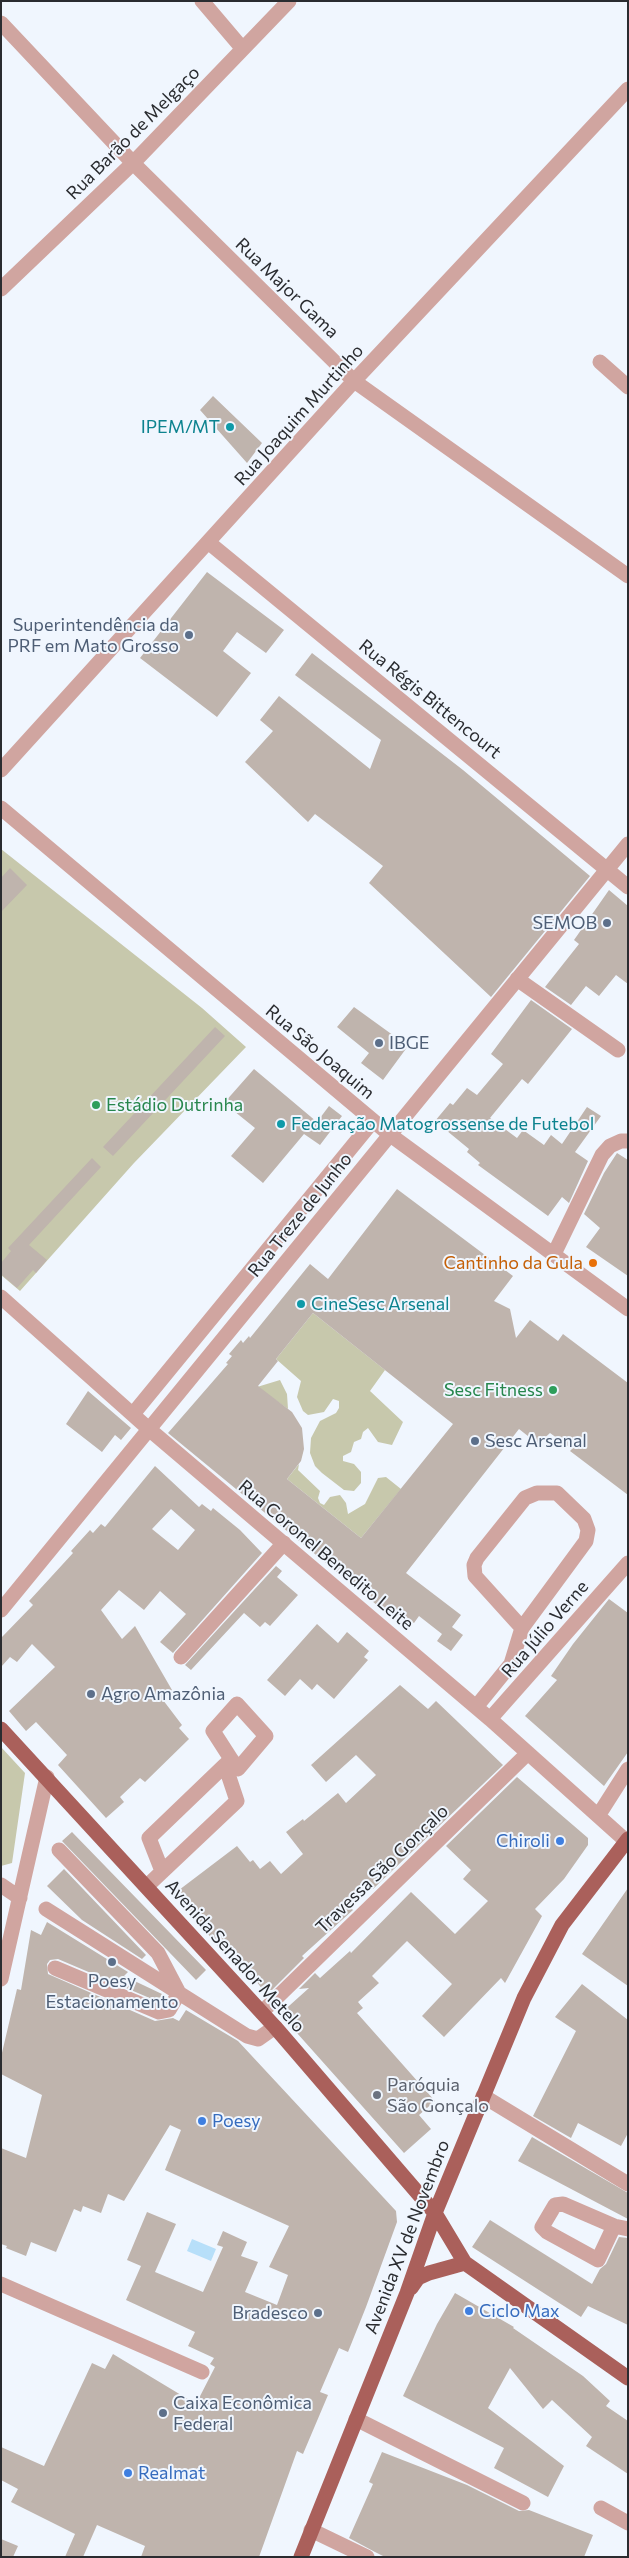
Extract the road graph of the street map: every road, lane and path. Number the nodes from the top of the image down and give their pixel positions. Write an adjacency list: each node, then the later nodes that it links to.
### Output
1 (202, 1): 4 (street)
2 (288, 1): 4 (street, Rua Barão de Melgaço)
3 (1, 23): 6 (street, Rua Major Gama)
4 (242, 48): 6 (street, Rua Barão de Melgaço)
5 (628, 89): 9 (street, Rua Joaquim Murtinho)
6 (133, 163): 7 (street, Rua Barão de Melgaço); 9 (street, Rua Major Gama)
7 (1, 289)
8 (600, 362): 10 (street)
9 (354, 381): 11 (street, Rua Joaquim Murtinho); 12 (street, Rua Major Gama)
10 (628, 387)
11 (208, 542): 13 (street, Rua Joaquim Murtinho); 16 (street, Rua Régis Bittencourt)
12 (628, 576)
13 (1, 770)
14 (1, 808): 20 (street, Rua São Joaquim)
15 (628, 844): 16 (street, Rua Treze de Junho)
16 (608, 869): 17 (street, Rua Régis Bittencourt); 18 (street, Rua Treze de Junho)
17 (628, 886)
18 (517, 979): 19 (street); 21 (street, Rua Treze de Junho)
19 (618, 1050)
20 (373, 1121): 21 (street, Rua São Joaquim); 26 (street, Rua Treze de Junho)
21 (389, 1134): 23 (street, Rua São Joaquim); 27 (street, Rua Treze de Junho)
22 (628, 1142): 23 (street)
23 (554, 1254): 25 (street, Rua São Joaquim)
24 (1, 1298): 26 (street, Rua Coronel Benedito Leite)
25 (628, 1309)
26 (133, 1414): 27 (street, Rua Coronel Benedito Leite)
27 (150, 1430): 28 (street, Rua Coronel Benedito Leite); 30 (street, Rua Treze de Junho)
28 (284, 1543): 32 (street); 33 (street, Rua Coronel Benedito Leite)
29 (628, 1563): 34 (street, Rua Júlio Verne)
30 (1, 1610)
31 (522, 1628): 31 (street); 33 (street)
32 (181, 1657)
33 (476, 1707): 34 (street, Rua Coronel Benedito Leite)
34 (490, 1719): 36 (street, Rua Coronel Benedito Leite)
35 (1, 1729): 38 (main road, Avenida Senador Metelo)
36 (528, 1753): 39 (street, Rua Coronel Benedito Leite); 50 (street, Travessa São Gonçalo)
37 (628, 1769): 39 (street)
38 (47, 1777): 44 (main road, Avenida Senador Metelo); 45 (street)
39 (598, 1816): 40 (street, Rua Coronel Benedito Leite)
40 (627, 1840): 52 (main road, Avenida XV de Novembro)
41 (59, 1850): 49 (street)
42 (162, 1871): 42 (street); 44 (street)
43 (1, 1885): 45 (street)
44 (147, 1886): 50 (main road, Avenida Senador Metelo)
45 (20, 1898): 48 (street)
46 (46, 1909): 49 (street)
47 (55, 1968): 49 (street)
48 (1, 1979)
49 (179, 1993): 51 (street)
50 (262, 2012): 51 (main road, Avenida Senador Metelo)
51 (275, 2027): 54 (main road, Avenida Senador Metelo)
52 (483, 2096): 53 (street); 54 (main road, Avenida XV de Novembro)
53 (628, 2184)
54 (436, 2213): 56 (main road, Avenida Senador Metelo); 58 (main road, Avenida XV de Novembro)
55 (621, 2228): 55 (street)
56 (465, 2263): 58 (main road); 60 (main road)
57 (1, 2284): 59 (street)
58 (407, 2293): 61 (main road, Avenida XV de Novembro)
59 (202, 2372)
60 (628, 2378)
61 (356, 2419): 62 (street); 65 (main road, Avenida XV de Novembro)
62 (523, 2503)
63 (601, 2508): 64 (street)
64 (628, 2523)
65 (311, 2530): 66 (main road, Avenida XV de Novembro); 67 (street)
66 (301, 2557)
67 (367, 2557)

